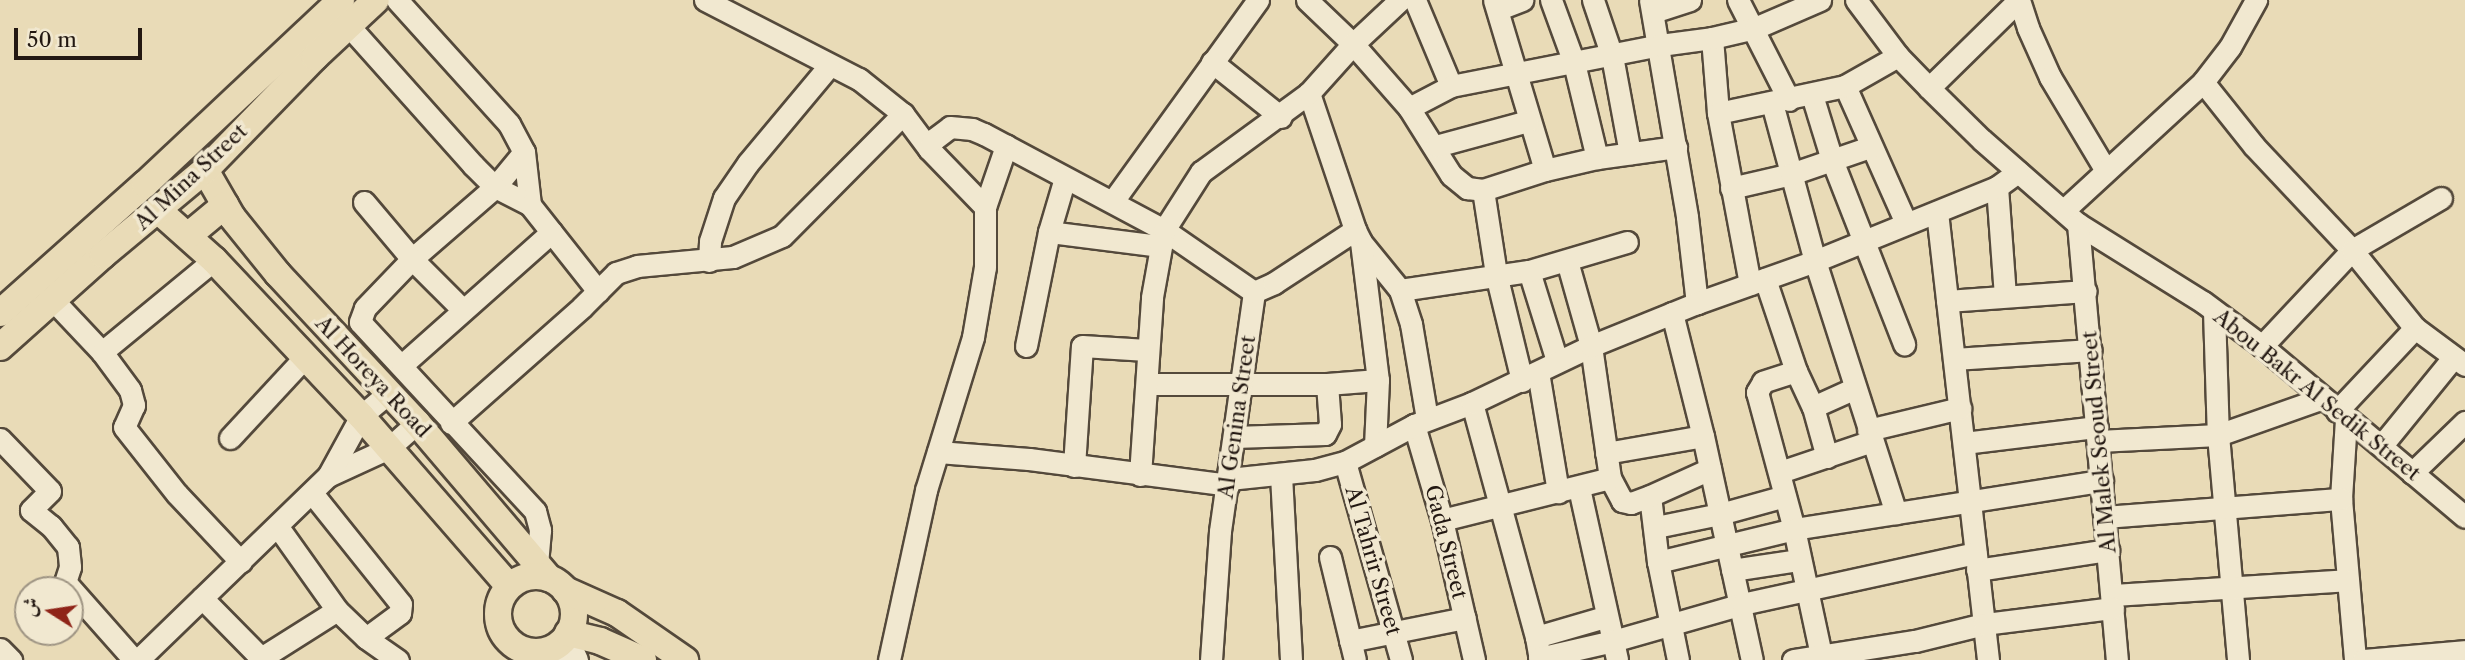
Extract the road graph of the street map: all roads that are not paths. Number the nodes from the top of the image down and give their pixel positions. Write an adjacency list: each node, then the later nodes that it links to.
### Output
1 (376, 0): 19 (main road, Al Mina Street)
2 (705, 0): 28 (street)
3 (1258, 0): 26 (street)
4 (1307, 0): 22 (street)
5 (1401, 0): 22 (street)
6 (1415, 0): 31 (street)
7 (1522, 0): 17 (street)
8 (1550, 0): 27 (street)
9 (1593, 0): 24 (street)
10 (1690, 0): 18 (street)
11 (1738, 0): 20 (street)
12 (1820, 0): 20 (street)
13 (1856, 0): 25 (street, Abou Bakr Al Sedik Street)
14 (2019, 0): 33 (street); 51 (street)
15 (2256, 0): 30 (street)
16 (405, 3): 47 (street)
17 (1497, 4): 29 (street)
18 (1651, 6): 23 (street)
19 (344, 13): 52 (main road, Al Mina Street); 57 (street); 97 (main road, Al Mina Street)
20 (1755, 27): 21 (street); 36 (street)
21 (1712, 38): 23 (street); 38 (street)
22 (1353, 44): 34 (street); 37 (street)
23 (1660, 45): 24 (street); 44 (street)
24 (1612, 56): 27 (street); 48 (street)
25 (1898, 56): 32 (street); 33 (street, Abou Bakr Al Sedik Street)
26 (1212, 62): 40 (street); 62 (street)
27 (1574, 63): 29 (street); 49 (street)
28 (829, 66): 39 (street); 81 (street)
29 (1518, 74): 31 (street); 41 (street)
30 (2203, 82): 51 (street); 78 (street)
31 (1451, 86): 37 (street)
32 (1845, 86): 35 (street); 45 (street)
33 (1929, 88): 54 (street, Abou Bakr Al Sedik Street)
34 (1309, 93): 40 (street); 74 (street)
35 (1812, 95): 36 (street); 50 (street)
36 (1780, 102): 38 (street); 55 (street)
37 (1409, 108): 43 (street)
38 (1718, 113): 59 (street)
39 (903, 114): 46 (street); 81 (street)
40 (1281, 117): 75 (street)
41 (1528, 121): 43 (street); 53 (street)
42 (1006, 146): 46 (street); 56 (street); 66 (street)
43 (1436, 146): 60 (street)
44 (1676, 146): 48 (street); 94 (street)
45 (1870, 147): 50 (street); 70 (street)
46 (929, 149): 66 (street)
47 (524, 152): 57 (street); 65 (street)
48 (1630, 153): 49 (street)
49 (1597, 158): 53 (street)
50 (1832, 160): 55 (street); 76 (street)
51 (2105, 169): 69 (street)
52 (205, 170): 64 (main road, Al Horeya Road); 67 (main road, Al Mina Street)
53 (1545, 170): 60 (street)
54 (2018, 172): 58 (street); 69 (street, Abou Bakr Al Sedik Street)
55 (1791, 174): 59 (street); 83 (street)
56 (1065, 177): 62 (street); 72 (street)
57 (495, 187): 65 (street); 79 (street)
58 (1997, 187): 68 (street); 91 (street)
59 (1731, 188): 86 (street)
60 (1483, 190): 85 (street)
61 (2441, 198): 78 (street)
62 (1113, 201): 75 (street)
63 (364, 202): 79 (street)
64 (225, 205): 73 (main road); 120 (main road, Al Horeya Road)
65 (530, 205): 71 (street)
66 (985, 206): 141 (street)
67 (159, 211): 73 (main road, Al Horeya Road); 92 (main road, Al Mina Street)
68 (1937, 212): 70 (street); 93 (street)
69 (2071, 217): 89 (street, Al Malek Seoud Street); 96 (street, Abou Bakr Al Sedik Street)
70 (1906, 223): 76 (street)
71 (552, 232): 88 (street); 95 (street)
72 (1049, 232): 75 (street); 102 (street)
73 (189, 234): 80 (main road, Al Horeya Road)
74 (1358, 236): 87 (street); 90 (street); 115 (street)
75 (1162, 238): 90 (street); 105 (street)
76 (1862, 240): 83 (street); 100 (street)
77 (1627, 242): 82 (street)
78 (2351, 250): 99 (street); 101 (street)
79 (412, 259): 95 (street); 112 (street)
80 (214, 260): 107 (street); 108 (main road, Al Horeya Road)
81 (709, 261): 88 (street)
82 (1567, 261): 84 (street); 103 (street)
83 (1815, 261): 86 (street); 119 (street)
84 (1529, 271): 85 (street); 110 (street)
85 (1496, 274): 87 (street); 114 (street)
86 (1758, 281): 94 (street); 113 (street)
87 (1400, 289): 126 (street, Gada Street)
88 (598, 291): 129 (street)
89 (2086, 291): 91 (street); 106 (street, Al Malek Seoud Street)
90 (1254, 292): 116 (street, Al Genina Street)
91 (2005, 296): 93 (street)
92 (52, 299): 104 (main road, Al Mina Street); 107 (street)
93 (1947, 301): 109 (street)
94 (1697, 303): 98 (street)
95 (463, 310): 112 (street)
96 (2214, 311): 101 (street, Abou Bakr Al Sedik Street); 131 (street)
97 (0, 313)
98 (1672, 313): 103 (street); 132 (street)
99 (2416, 328): 111 (street); 124 (street)
100 (1904, 344)
101 (2262, 345): 124 (street, Abou Bakr Al Sedik Street)
102 (1026, 346)
103 (1591, 346): 110 (street); 142 (street)
104 (0, 347)
105 (1147, 350): 117 (street); 145 (street)
106 (2091, 350): 109 (street); 130 (street, Al Malek Seoud Street)
107 (102, 352): 175 (street)
108 (305, 357): 125 (main road, Al Horeya Road); 135 (street)
109 (1954, 359): 123 (street)
110 (1558, 361): 114 (street)
111 (2459, 361): 138 (street)
112 (402, 365): 129 (street)
113 (1796, 371): 122 (street); 147 (street)
114 (1530, 376): 121 (street); 155 (street)
115 (1378, 380): 118 (street); 139 (street)
116 (1244, 382): 117 (street); 118 (street); 134 (street, Al Genina Street)
117 (1147, 384): 149 (street)
118 (1327, 384): 134 (street)
119 (1855, 388): 122 (street); 133 (street)
120 (388, 393): 125 (street); 128 (main road, Al Horeya Road)
121 (1472, 403): 126 (street); 161 (street)
122 (1813, 407): 143 (street)
123 (1960, 408): 133 (street); 137 (street)
124 (2335, 409): 131 (street); 138 (street, Abou Bakr Al Sedik Street); 159 (street)
125 (361, 416): 140 (main road, Al Horeya Road); 151 (street)
126 (1420, 422): 139 (street); 167 (street, Gada Street)
127 (2465, 422): 148 (street)
128 (417, 423): 140 (street); 179 (main road, Al Horeya Road)
129 (451, 423): 179 (street)
130 (2098, 434): 131 (street); 137 (street); 153 (street, Al Malek Seoud Street)
131 (2218, 435): 163 (street)
132 (1703, 436): 142 (street); 146 (street)
133 (1870, 436): 143 (street); 164 (street)
134 (1234, 437): 154 (street, Al Genina Street)
135 (230, 438)
136 (0, 439): 206 (street)
137 (1964, 443): 160 (street)
138 (2382, 445): 148 (street, Abou Bakr Al Sedik Street)
139 (1376, 446): 144 (street)
140 (389, 448): 151 (street); 181 (main road, Al Horeya Road)
141 (938, 452): 145 (street); 210 (street)
142 (1606, 453): 152 (street)
143 (1827, 457): 147 (street)
144 (1345, 462): 150 (street); 192 (street, Al Tahrir Street)
145 (1074, 466): 149 (street)
146 (1710, 469): 157 (street); 165 (street)
147 (1780, 472): 158 (street)
148 (2412, 473): 162 (street, Abou Bakr Al Sedik Street)
149 (1140, 475): 154 (street)
150 (1281, 475): 154 (street); 212 (street)
151 (328, 476): 156 (street)
152 (1610, 478): 155 (street); 157 (street)
153 (2102, 481): 160 (street); 166 (street, Al Malek Seoud Street)
154 (1228, 482): 211 (street, Al Genina Street)
155 (1568, 490): 161 (street); 188 (street)
156 (312, 494): 168 (street); 193 (street)
157 (1650, 496): 169 (street)
158 (1786, 496): 165 (street); 170 (street)
159 (2341, 499): 163 (street); 180 (street)
160 (1970, 501): 164 (street); 177 (street)
161 (1502, 506): 167 (street); 200 (street)
162 (2461, 506)
163 (2224, 507): 166 (street); 182 (street)
164 (1896, 513): 170 (street)
165 (1720, 514): 169 (street); 171 (street)
166 (2105, 517): 172 (street, Al Malek Seoud Street)
167 (1442, 520): 189 (street, Gada Street)
168 (278, 527): 175 (street); 187 (street)
169 (1656, 527): 176 (street)
170 (1794, 529): 171 (street); 174 (street)
171 (1727, 546): 176 (street); 178 (street)
172 (2108, 550): 177 (street); 185 (street, Al Malek Seoud Street)
173 (1329, 557): 197 (street)
174 (1799, 560): 178 (street); 183 (street)
175 (241, 562): 184 (street)
176 (1658, 562): 190 (street)
177 (1977, 562): 183 (street); 191 (street)
178 (1732, 570): 186 (street)
179 (550, 577): 181 (main road); 195 (main road); 209 (main road)
180 (2348, 580): 182 (street); 221 (street)
181 (509, 586): 194 (main road)
182 (2231, 588): 185 (street); 220 (street)
183 (1806, 589): 186 (street); 203 (street)
184 (202, 598): 204 (street); 206 (street)
185 (2112, 601): 191 (street); 219 (street, Al Malek Seoud Street)
186 (1742, 604): 190 (street); 216 (street)
187 (337, 610): 193 (street); 204 (street)
188 (1605, 617): 198 (street); 200 (street)
189 (1465, 618): 192 (street); 214 (street, Gada Street)
190 (1671, 623): 198 (street); 215 (street)
191 (1984, 624): 199 (street); 218 (street)
192 (1393, 633): 197 (street); 213 (street, Al Tahrir Street)
193 (366, 638): 202 (street)
194 (502, 648): 195 (main road)
195 (554, 648): 207 (street); 208 (main road)
196 (0, 649): 205 (street)
197 (1353, 650)
198 (1615, 650): 200 (street)
199 (1917, 650): 203 (street)
200 (1538, 652)
201 (2465, 652): 222 (street)
202 (385, 657)
203 (1821, 657): 217 (street)
204 (260, 659)
205 (11, 660)
206 (136, 660)
207 (578, 660)
208 (643, 660)
209 (685, 660)
210 (889, 660)
211 (1211, 660)
212 (1291, 660)
213 (1401, 660)
214 (1474, 660)
215 (1678, 660)
216 (1752, 660)
217 (1793, 660)
218 (1988, 660)
219 (2117, 660)
220 (2238, 660)
221 (2355, 660)
222 (2362, 660)

